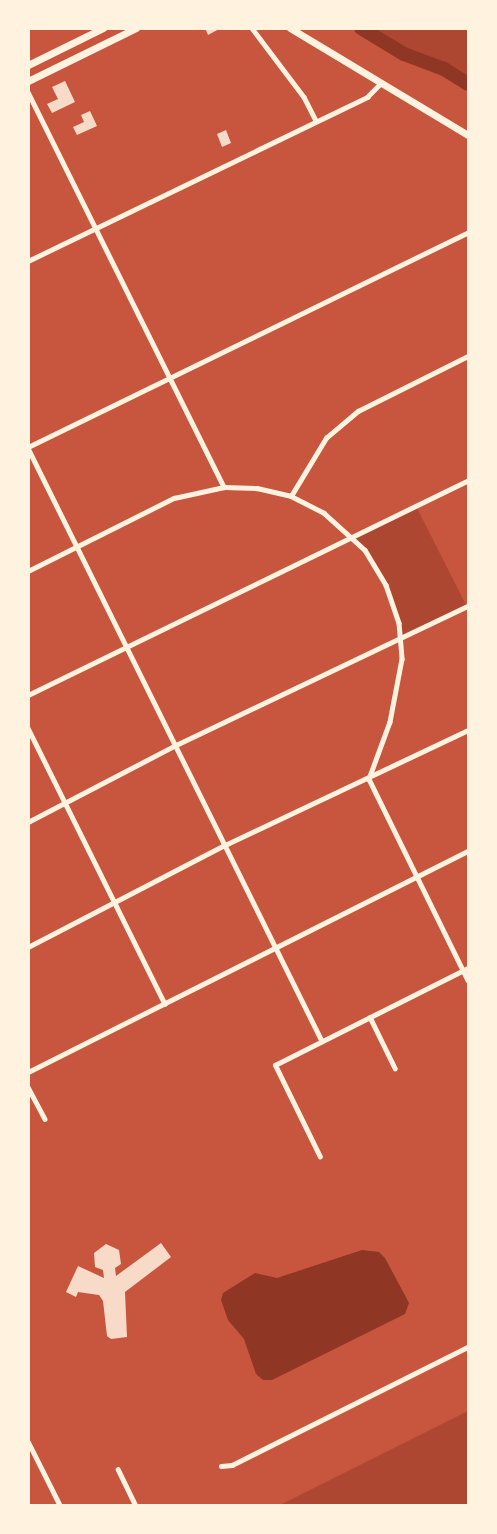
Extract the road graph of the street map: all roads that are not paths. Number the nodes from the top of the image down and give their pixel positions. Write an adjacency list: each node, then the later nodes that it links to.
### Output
1 (103, 28): 5 (main road)
2 (136, 28): 6 (main road)
3 (252, 28): 9 (street)
4 (290, 28): 7 (main road)
5 (28, 65)
6 (28, 81)
7 (380, 84): 9 (street); 10 (main road)
8 (28, 92): 11 (street)
9 (316, 121): 11 (street)
10 (468, 135)
11 (97, 229): 13 (street); 15 (street)
12 (468, 232): 15 (street)
13 (28, 261)
14 (468, 356): 19 (street)
15 (171, 379): 16 (street); 18 (street)
16 (28, 448): 21 (street)
17 (468, 480): 20 (street)
18 (224, 487): 19 (street); 21 (street)
19 (291, 496): 20 (street)
20 (353, 537): 24 (street); 25 (street)
21 (77, 545): 22 (street); 25 (street)
22 (28, 572)
23 (468, 606): 24 (street)
24 (402, 639): 29 (street); 30 (street)
25 (126, 645): 26 (street); 29 (street)
26 (28, 695)
27 (28, 728): 31 (street)
28 (468, 730): 30 (street)
29 (176, 745): 31 (street); 33 (street)
30 (369, 779): 33 (street); 35 (street)
31 (65, 804): 32 (street); 36 (street)
32 (28, 822)
33 (225, 845): 36 (street); 38 (street)
34 (468, 851): 35 (street)
35 (417, 877): 38 (street); 39 (street)
36 (114, 903): 37 (street); 41 (street)
37 (28, 947)
38 (276, 948): 41 (street); 43 (street)
39 (466, 969): 40 (street); 42 (street)
40 (468, 980)
41 (165, 1004): 45 (street)
42 (370, 1017): 43 (street); 44 (street)
43 (322, 1041): 48 (street)
44 (395, 1068)
45 (28, 1072)
46 (28, 1087): 47 (street)
47 (45, 1119)
48 (320, 1157)
49 (468, 1347): 51 (street)
50 (28, 1442): 53 (street)
51 (221, 1466)
52 (118, 1469): 54 (street)
53 (60, 1506)
54 (136, 1506)

